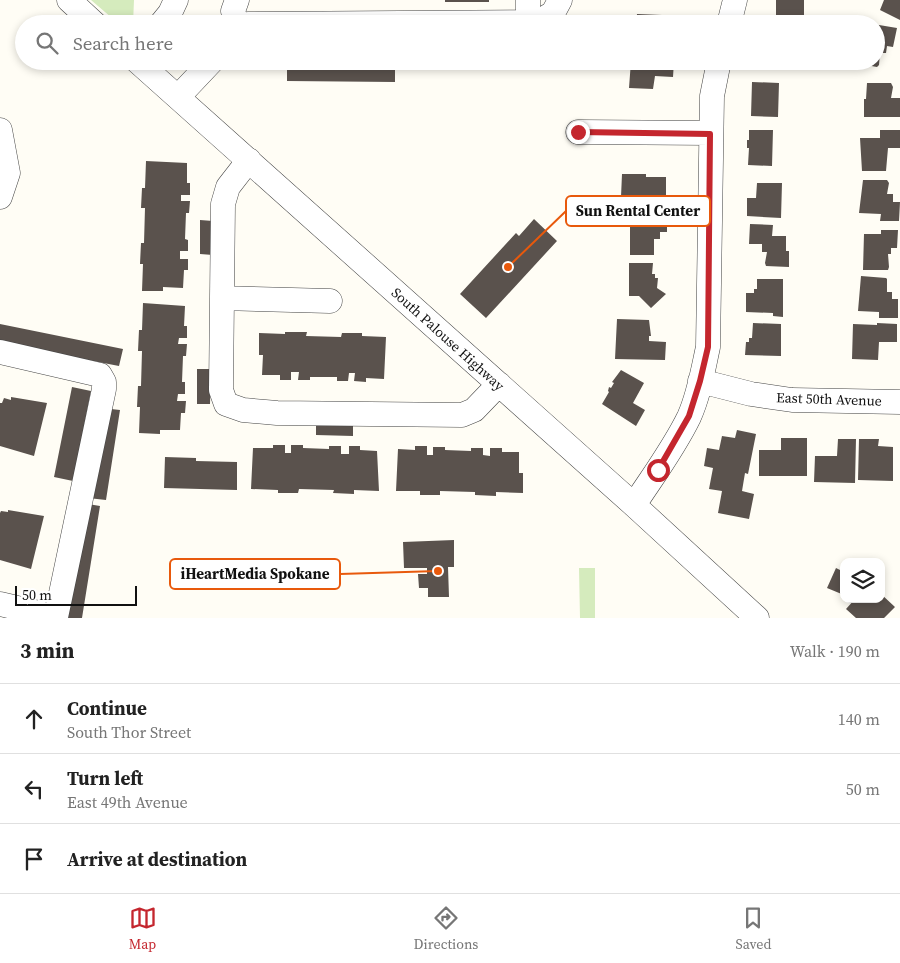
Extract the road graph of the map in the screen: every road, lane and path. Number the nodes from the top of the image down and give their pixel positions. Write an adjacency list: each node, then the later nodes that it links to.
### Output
1 (68, 0): 7 (street)
2 (176, 0): 8 (street)
3 (237, 0): 9 (street)
4 (560, 0): 11 (street)
5 (735, 0): 12 (street)
6 (528, 11): 10 (street)
7 (85, 15)
8 (168, 15)
9 (234, 15)
10 (442, 15)
11 (550, 15)
12 (731, 15)
13 (147, 70): 16 (street, South Palouse Highway)
14 (204, 70): 16 (street)
15 (718, 70): 19 (street)
16 (178, 97): 20 (street, South Palouse Highway)
17 (0, 130): 21 (street)
18 (578, 132): 19 (street)
19 (710, 134): 25 (street)
20 (249, 160): 22 (street); 26 (street, South Palouse Highway)
21 (0, 197)
22 (222, 298): 23 (street); 26 (street)
23 (330, 301)
24 (0, 352): 30 (street)
25 (700, 381): 27 (street, East 50th Avenue); 28 (street)
26 (499, 384): 28 (street, South Palouse Highway)
27 (900, 402)
28 (634, 504): 31 (street, South Palouse Highway)
29 (0, 604): 30 (street)
30 (56, 617)
31 (757, 618)

